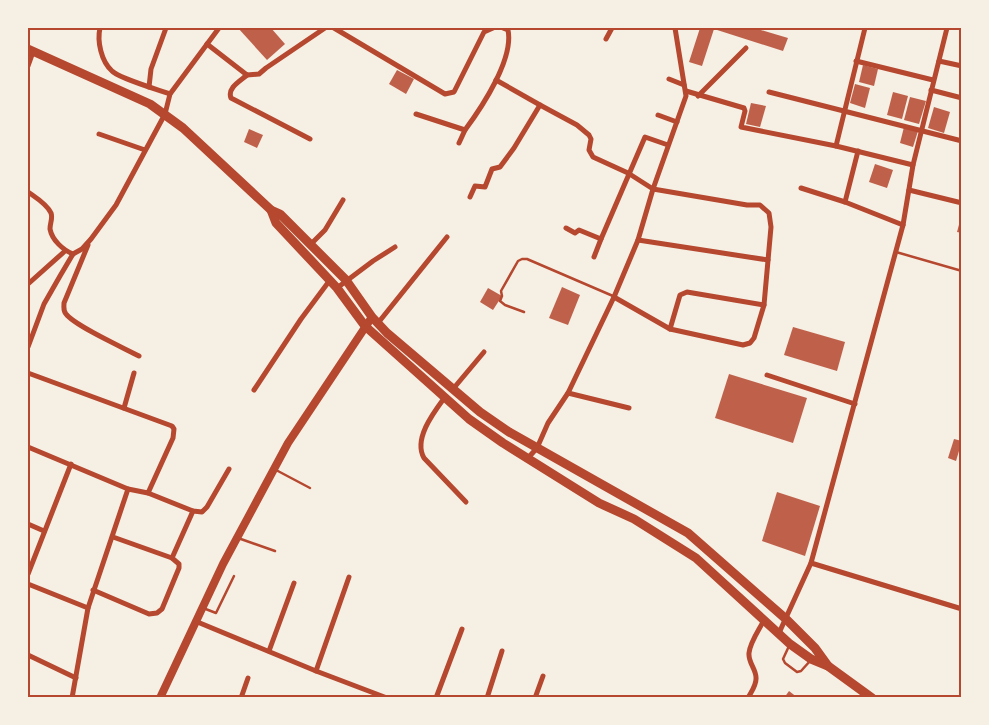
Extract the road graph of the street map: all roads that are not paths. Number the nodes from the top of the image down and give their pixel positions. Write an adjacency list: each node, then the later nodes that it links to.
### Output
1 (100, 28): 26 (street)
2 (166, 28): 26 (street)
3 (219, 28): 14 (street)
4 (325, 28): 21 (street)
5 (334, 28): 6 (street)
6 (493, 28)
7 (504, 28): 23 (street)
8 (612, 28): 13 (street)
9 (669, 28): 12 (street)
10 (865, 28): 17 (street)
11 (947, 28): 18 (street)
12 (675, 30): 25 (street)
13 (606, 39)
14 (207, 44): 21 (street); 30 (street)
15 (746, 48): 31 (street)
16 (30, 51): 19 (street); 35 (highway)
17 (856, 61): 24 (street); 34 (street)
18 (939, 61): 20 (street); 24 (street)
19 (28, 66)
20 (962, 66)
21 (247, 74): 42 (street)
22 (668, 79): 25 (street)
23 (496, 80): 33 (street); 39 (street)
24 (933, 80): 27 (street)
25 (684, 85): 28 (street)
26 (149, 87): 30 (street)
27 (931, 90): 32 (street); 40 (street)
28 (686, 92): 31 (street); 38 (street)
29 (770, 92): 34 (street)
30 (170, 94): 35 (street)
31 (698, 96): 46 (street)
32 (962, 98)
33 (540, 105): 50 (street); 55 (street)
34 (845, 111): 40 (street); 46 (street)
35 (165, 114): 47 (street); 59 (highway)
36 (416, 114): 39 (street)
37 (658, 115): 38 (street)
38 (676, 122): 45 (street)
39 (465, 130): 44 (street)
40 (922, 130): 43 (street); 49 (street)
41 (99, 134): 47 (street)
42 (310, 139)
43 (962, 141)
44 (459, 143)
45 (668, 145): 50 (street); 52 (street)
46 (836, 146): 48 (street)
47 (145, 150): 63 (street)
48 (858, 152): 49 (street); 57 (street)
49 (913, 165): 53 (street)
50 (628, 173): 52 (street); 64 (street)
51 (801, 188): 57 (street)
52 (653, 189): 65 (street); 72 (street)
53 (909, 190): 58 (street); 60 (street)
54 (28, 192): 68 (street)
55 (470, 197)
56 (343, 200): 66 (street)
57 (845, 202): 60 (street)
58 (962, 203)
59 (271, 210): 66 (highway); 74 (highway)
60 (903, 226): 69 (street)
61 (566, 228): 64 (street)
62 (447, 237): 81 (street)
63 (91, 239): 70 (street); 86 (street)
64 (600, 239): 71 (street)
65 (638, 240): 72 (street); 78 (street)
66 (312, 244): 75 (highway)
67 (394, 247): 75 (street)
68 (65, 251): 70 (street); 76 (street)
69 (896, 252): 73 (lane); 94 (street)
70 (73, 254): 84 (street)
71 (594, 257)
72 (768, 260): 79 (street)
73 (962, 271)
74 (330, 280): 77 (highway); 91 (street)
75 (346, 280): 77 (street); 81 (highway)
76 (28, 284)
77 (337, 288): 82 (highway)
78 (614, 297): 80 (lane); 83 (street); 92 (street)
79 (764, 305): 83 (street); 83 (street)
80 (524, 312)
81 (375, 320): 82 (main road); 90 (highway)
82 (365, 326): 93 (highway); 102 (main road)
83 (670, 329)
84 (28, 347)
85 (484, 352): 90 (street)
86 (139, 356)
87 (28, 373): 95 (street)
88 (134, 373): 95 (street)
89 (767, 375): 94 (street)
90 (453, 389): 98 (highway)
91 (254, 390)
92 (568, 393): 96 (street); 98 (street)
93 (445, 397): 99 (highway); 106 (street)
94 (854, 404): 114 (street)
95 (124, 408): 105 (street)
96 (629, 408)
97 (28, 447): 100 (street)
98 (537, 448): 99 (street); 124 (highway)
99 (528, 458): 125 (highway)
100 (71, 464): 104 (street); 109 (street)
101 (229, 469): 107 (street)
102 (274, 469): 103 (lane); 111 (main road)
103 (310, 488)
104 (128, 489): 105 (street); 110 (street)
105 (148, 493): 107 (street)
106 (466, 502)
107 (192, 511): 113 (street)
108 (28, 524): 109 (street)
109 (44, 532): 115 (street)
110 (113, 537): 113 (street); 120 (street)
111 (237, 537): 112 (lane); 122 (main road)
112 (275, 551)
113 (172, 558): 120 (street)
114 (811, 563): 123 (street); 124 (street)
115 (28, 574)
116 (234, 576): 122 (lane)
117 (348, 577): 135 (street)
118 (294, 583): 130 (street)
119 (28, 584): 121 (street)
120 (93, 590): 121 (street)
121 (88, 608): 137 (street)
122 (201, 608): 126 (main road)
123 (962, 609)
124 (786, 619): 128 (street); 134 (highway)
125 (764, 620): 128 (highway); 147 (street)
126 (195, 621): 130 (street); 141 (main road)
127 (462, 629): 144 (street)
128 (779, 633): 129 (highway)
129 (790, 644): 133 (highway); 133 (lane)
130 (268, 651): 135 (street)
131 (502, 651): 145 (street)
132 (28, 655): 137 (street)
133 (811, 659): 134 (highway)
134 (828, 666): 148 (highway)
135 (316, 671): 139 (street)
136 (544, 676): 146 (street)
137 (76, 678): 140 (street)
138 (248, 678): 142 (street)
139 (373, 695): 143 (street)
140 (72, 698)
141 (160, 698)
142 (241, 698)
143 (387, 698)
144 (436, 698)
145 (487, 698)
146 (535, 698)
147 (748, 698)
148 (872, 698)

